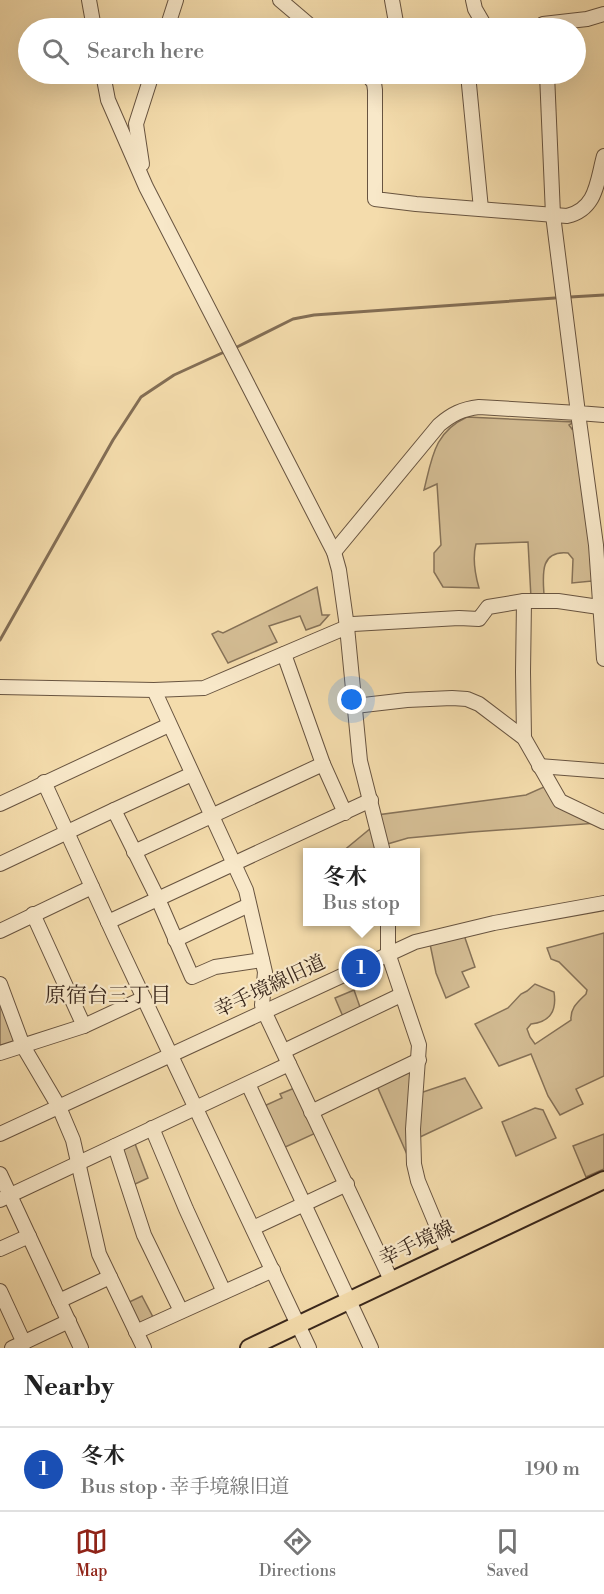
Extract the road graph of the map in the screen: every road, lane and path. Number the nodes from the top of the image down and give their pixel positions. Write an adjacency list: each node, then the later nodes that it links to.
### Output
1 (89, 0): 7 (street)
2 (176, 0): 8 (street)
3 (280, 0): 9 (street)
4 (392, 0): 10 (street)
5 (472, 0): 11 (street)
6 (604, 14): 12 (street)
7 (92, 18)
8 (170, 18)
9 (301, 18)
10 (395, 18)
11 (480, 18)
12 (586, 19)
13 (105, 84): 19 (street)
14 (149, 84): 19 (street)
15 (374, 84): 20 (street)
16 (469, 84): 20 (street)
17 (547, 84): 21 (street)
18 (604, 156): 21 (street)
19 (146, 187): 24 (street)
20 (481, 209): 21 (street)
21 (553, 215): 22 (street)
22 (578, 413): 23 (street); 24 (street); 26 (street)
23 (604, 415)
24 (334, 552): 27 (street)
25 (524, 601): 26 (street); 27 (street); 34 (street)
26 (599, 607): 29 (street)
27 (347, 627): 28 (street); 32 (street)
28 (284, 654): 31 (street); 35 (street)
29 (604, 659)
30 (0, 687): 31 (street)
31 (154, 690): 33 (street)
32 (355, 705): 34 (street); 40 (street)
33 (168, 725): 38 (street); 39 (street)
34 (524, 738): 36 (street)
35 (323, 764): 43 (street); 44 (street)
36 (539, 766): 37 (street); 45 (street)
37 (604, 771)
38 (192, 774): 42 (street); 44 (street)
39 (44, 782): 41 (street); 46 (street)
40 (371, 800): 43 (street); 47 (street)
41 (0, 804)
42 (114, 810): 46 (street); 48 (street)
43 (345, 813): 50 (street)
44 (212, 817): 48 (street); 50 (street)
45 (604, 822)
46 (68, 833): 49 (street); 51 (street)
47 (382, 848)
48 (134, 852): 52 (street)
49 (0, 864)
50 (234, 864): 52 (street); 54 (street)
51 (92, 887): 55 (street); 56 (street)
52 (158, 899): 56 (street); 59 (street)
53 (604, 903): 60 (street, 幸手境線旧道)
54 (249, 905): 59 (street); 61 (street)
55 (33, 915): 58 (street); 66 (street)
56 (108, 922): 64 (street)
57 (388, 926): 60 (street)
58 (0, 931)
59 (175, 940): 61 (street)
60 (388, 953): 63 (street); 65 (street, 幸手境線旧道)
61 (262, 960): 65 (street)
62 (1, 990): 67 (street)
63 (401, 995): 70 (street); 71 (street)
64 (144, 998): 66 (street); 69 (street)
65 (264, 1011): 69 (street, 幸手境線旧道); 70 (street)
66 (84, 1026): 67 (street)
67 (23, 1046): 68 (street); 73 (street)
68 (0, 1053)
69 (171, 1054): 73 (street, 幸手境線旧道); 74 (street)
70 (286, 1057): 72 (street); 75 (street)
71 (419, 1060): 75 (street); 88 (street)
72 (248, 1084): 74 (street); 84 (street)
73 (59, 1107): 77 (street, 幸手境線旧道); 79 (street)
74 (196, 1108): 76 (street); 85 (street)
75 (311, 1112): 82 (street)
76 (152, 1128): 78 (street); 93 (street)
77 (0, 1134)
78 (115, 1146): 79 (street); 96 (street)
79 (78, 1162): 83 (street); 90 (street)
80 (0, 1174): 83 (street)
81 (604, 1180): 88 (main road, 幸手境線)
82 (346, 1185): 84 (street); 91 (street)
83 (5, 1198): 86 (street)
84 (304, 1205): 85 (street); 94 (street)
85 (253, 1228): 89 (street)
86 (29, 1236): 87 (street); 95 (street)
87 (0, 1249)
88 (448, 1253): 91 (main road, 幸手境線)
89 (273, 1270): 93 (street); 98 (street)
90 (110, 1277): 95 (street); 99 (street)
91 (391, 1280): 94 (main road, 幸手境線)
92 (0, 1291): 100 (street)
93 (224, 1292): 96 (street)
94 (349, 1300): 98 (main road, 幸手境線); 105 (street)
95 (59, 1301): 97 (street)
96 (181, 1311): 99 (street)
97 (69, 1321): 100 (street); 101 (street)
98 (299, 1325): 103 (main road, 幸手境線); 104 (street)
99 (136, 1332): 102 (street)
100 (18, 1345)
101 (81, 1348)
102 (144, 1348)
103 (249, 1348)
104 (309, 1348)
105 (371, 1348)

